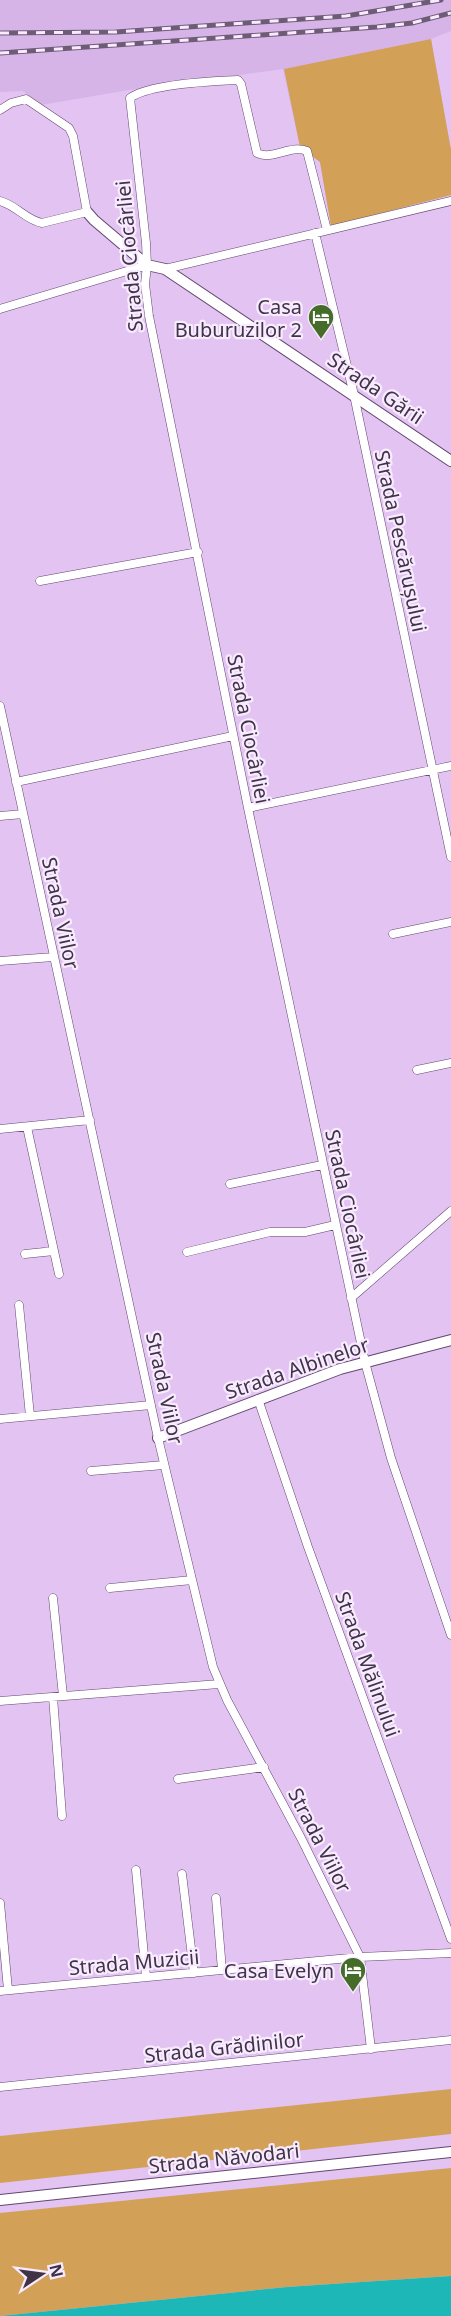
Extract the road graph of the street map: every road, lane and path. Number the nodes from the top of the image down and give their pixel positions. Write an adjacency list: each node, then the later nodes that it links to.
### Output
1 (0, 110): 4 (street)
2 (0, 201): 4 (street)
3 (451, 201): 5 (street)
4 (87, 212): 7 (street, Strada Gării)
5 (327, 230): 6 (street); 7 (street, Strada Ciocârliei)
6 (315, 233): 8 (street); 10 (street, Strada Pescărușului)
7 (147, 265): 8 (street, Strada Gării); 9 (street); 12 (street, Strada Ciocârliei)
8 (165, 269): 10 (street, Strada Gării)
9 (0, 309)
10 (354, 394): 11 (street, Strada Gării); 17 (street, Strada Pescărușului)
11 (451, 461)
12 (198, 552): 13 (street); 15 (street, Strada Ciocârliei)
13 (40, 581)
14 (0, 706): 18 (street, Strada Viilor)
15 (233, 736): 18 (street); 19 (street, Strada Ciocârliei)
16 (451, 765): 17 (street)
17 (433, 770): 19 (street); 22 (street, Strada Pescărușului)
18 (16, 782): 20 (street, Strada Viilor)
19 (248, 808): 32 (street, Strada Ciocârliei)
20 (23, 814): 21 (street); 25 (street, Strada Viilor)
21 (0, 816)
22 (451, 857)
23 (451, 922): 24 (street)
24 (393, 933)
25 (53, 957): 26 (street); 29 (street, Strada Viilor)
26 (0, 962)
27 (451, 1063): 28 (street)
28 (417, 1070)
29 (90, 1120): 30 (street); 45 (street, Strada Viilor)
30 (27, 1127): 31 (street); 36 (street)
31 (0, 1129)
32 (322, 1166): 33 (street); 35 (street, Strada Ciocârliei)
33 (230, 1184)
34 (451, 1211): 40 (street)
35 (335, 1226): 37 (street); 40 (street, Strada Ciocârliei)
36 (54, 1251): 38 (street); 39 (street)
37 (187, 1252)
38 (25, 1254)
39 (59, 1274)
40 (351, 1298): 43 (street, Strada Ciocârliei)
41 (19, 1305): 46 (street)
42 (451, 1340): 43 (street, Strada Albinelor)
43 (365, 1362): 44 (street, Strada Albinelor); 54 (street, Strada Ciocârliei)
44 (258, 1399): 48 (street, Strada Albinelor); 67 (street, Strada Mălinului)
45 (151, 1405): 46 (street); 48 (street, Strada Viilor)
46 (30, 1416): 47 (street)
47 (0, 1419)
48 (158, 1438): 49 (street, Strada Viilor)
49 (165, 1465): 50 (street); 51 (street, Strada Viilor)
50 (91, 1471)
51 (192, 1580): 52 (street); 56 (street, Strada Viilor)
52 (110, 1588)
53 (53, 1598): 57 (street)
54 (447, 1612): 55 (street, Strada Ciocârliei)
55 (451, 1635)
56 (219, 1684): 57 (street); 60 (street, Strada Viilor)
57 (63, 1696): 58 (street)
58 (53, 1697): 59 (street); 62 (street)
59 (0, 1701)
60 (264, 1767): 61 (street); 69 (street, Strada Viilor)
61 (178, 1779)
62 (62, 1816)
63 (136, 1870): 72 (street)
64 (182, 1874): 71 (street)
65 (216, 1898): 70 (street)
66 (0, 1903): 73 (street)
67 (451, 1939)
68 (451, 1953): 69 (street, Strada Muzicii)
69 (360, 1957): 70 (street, Strada Muzicii); 75 (street, Strada Viilor)
70 (222, 1970): 71 (street, Strada Muzicii)
71 (194, 1973): 72 (street, Strada Muzicii)
72 (146, 1977): 73 (street, Strada Muzicii)
73 (4, 1991)
74 (451, 2040): 75 (street, Strada Grădinilor)
75 (371, 2049): 76 (street, Strada Grădinilor)
76 (0, 2087)
77 (451, 2152): 78 (street, Strada Năvodari)
78 (0, 2200)

